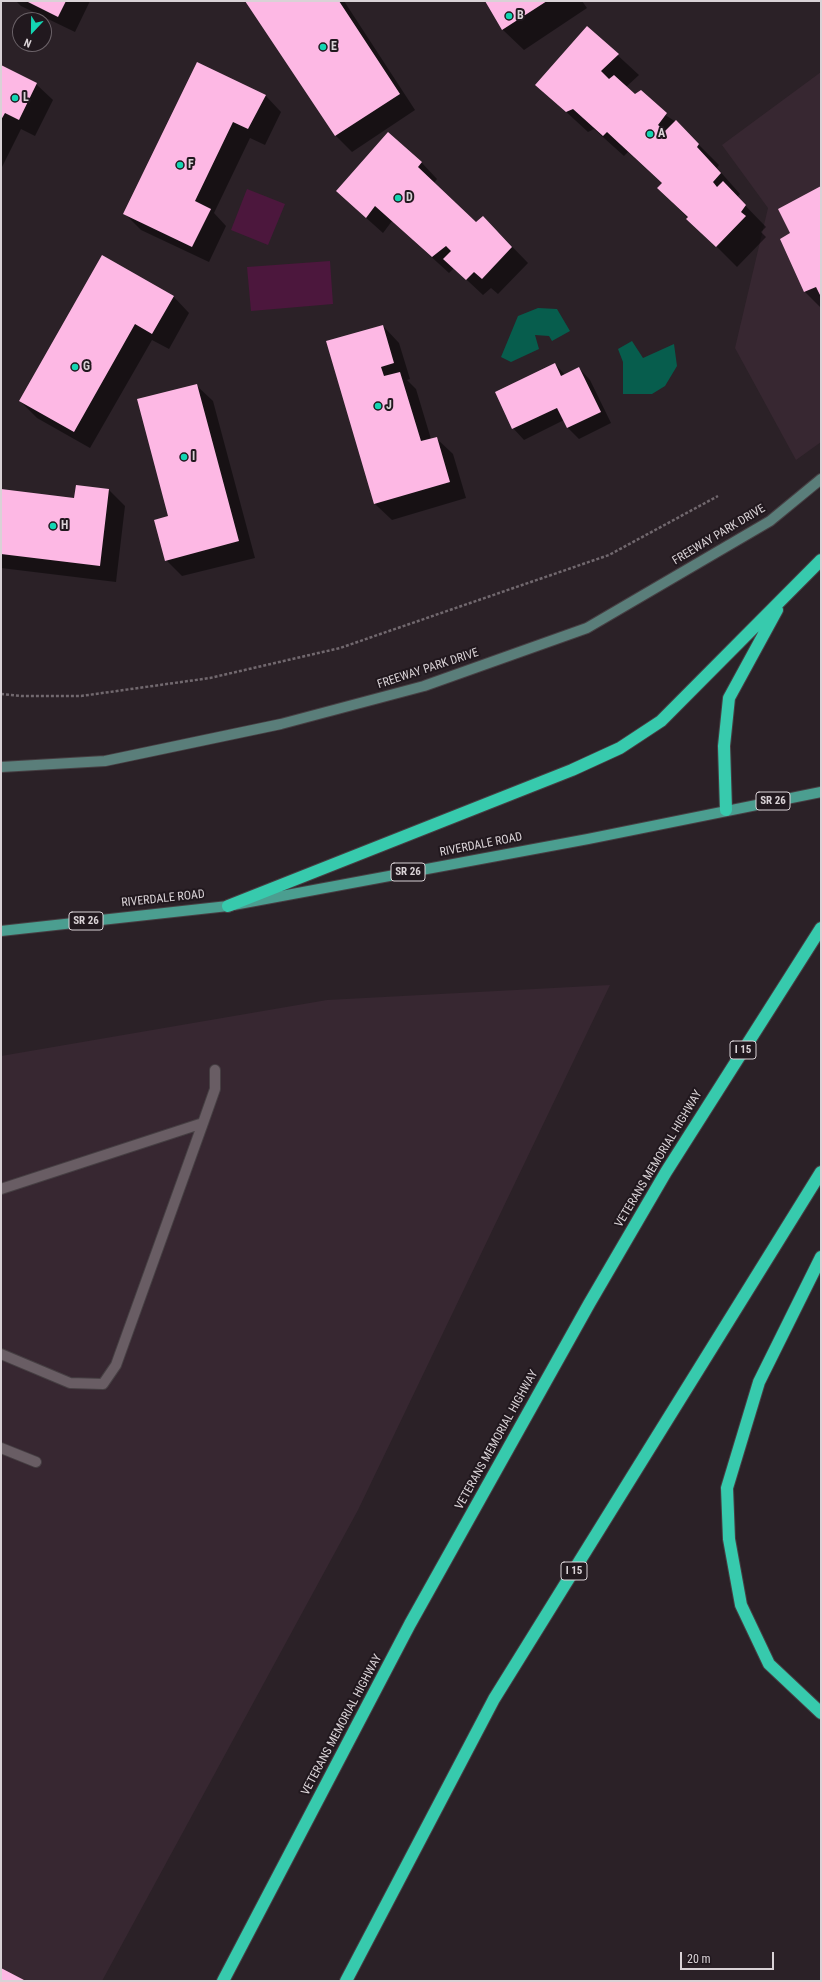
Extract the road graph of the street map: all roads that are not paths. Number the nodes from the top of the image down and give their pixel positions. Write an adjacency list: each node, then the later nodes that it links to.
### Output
1 (821, 479): 4 (street, FREEWAY PARK DRIVE)
2 (821, 560): 3 (highway)
3 (785, 597): 6 (highway); 7 (highway)
4 (1, 767)
5 (821, 792): 6 (main road, RIVERDALE ROAD / SR 26)
6 (726, 810): 7 (main road, RIVERDALE ROAD / SR 26)
7 (228, 906): 9 (main road, RIVERDALE ROAD / SR 26)
8 (821, 928): 19 (highway, VETERANS MEMORIAL HIGHWAY / I 15)
9 (1, 931)
10 (215, 1070): 11 (lane)
11 (203, 1123): 13 (lane); 15 (lane)
12 (821, 1172): 20 (highway, I 15)
13 (1, 1189)
14 (821, 1257): 18 (highway)
15 (1, 1354)
16 (1, 1448): 17 (lane)
17 (36, 1462)
18 (821, 1712)
19 (223, 1981)
20 (346, 1981)

